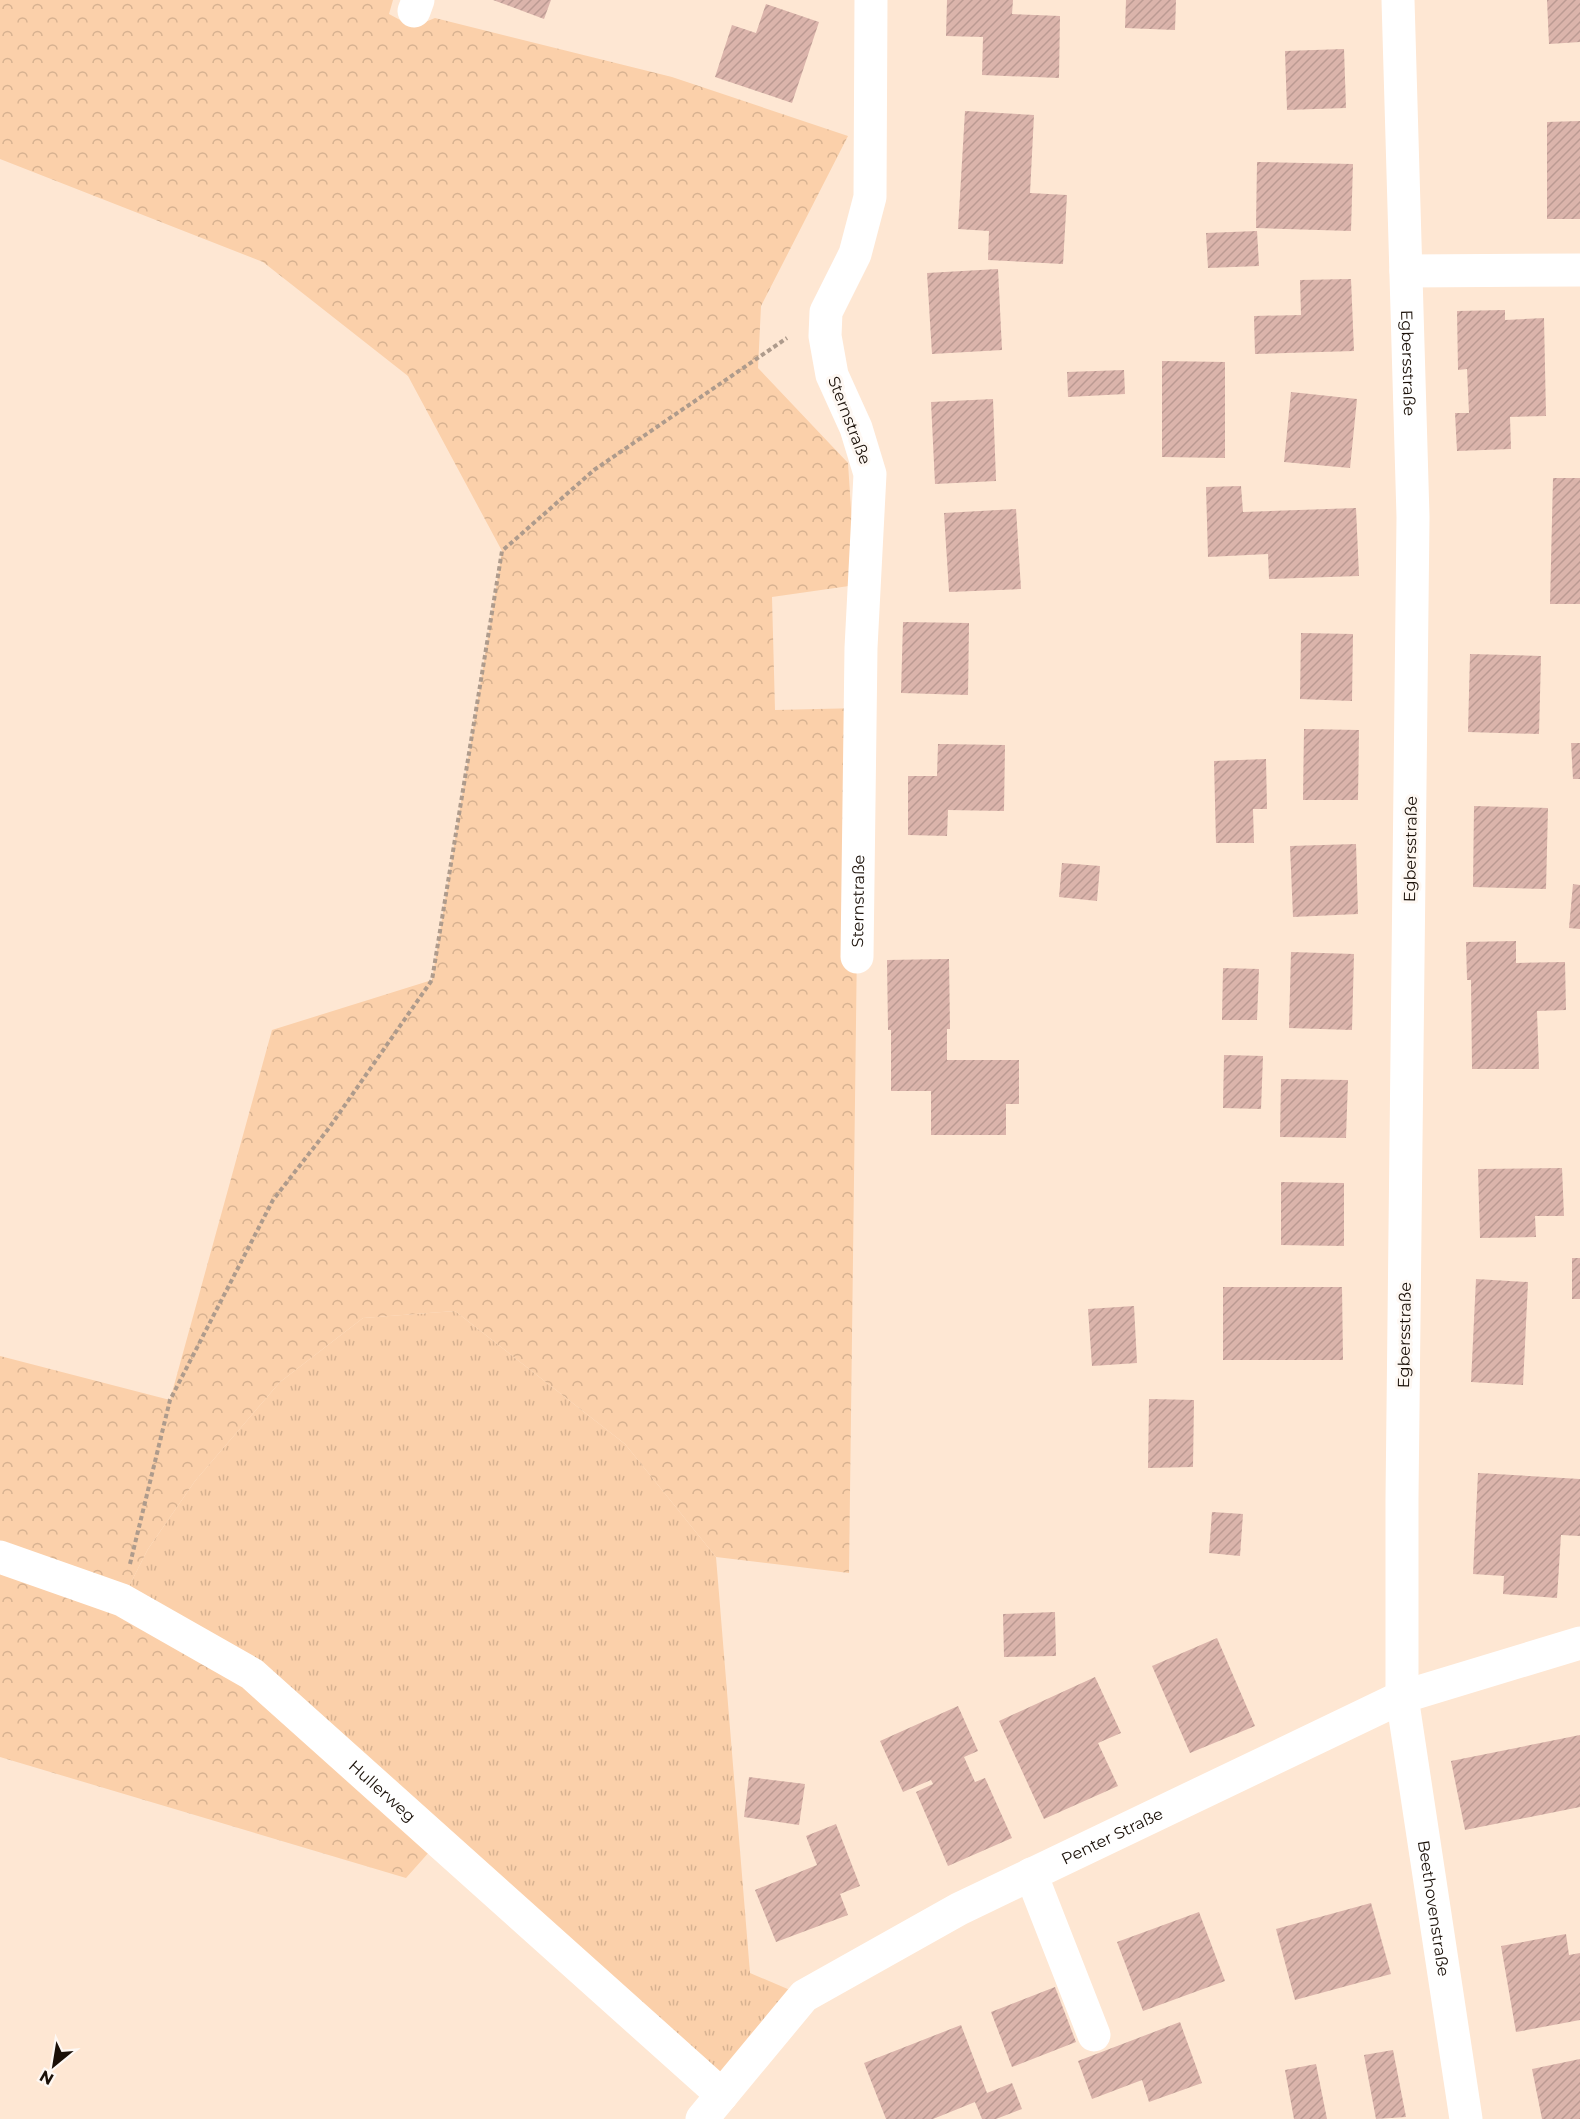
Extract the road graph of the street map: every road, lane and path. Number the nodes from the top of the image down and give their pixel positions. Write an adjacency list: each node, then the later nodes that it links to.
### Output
1 (871, 0): 5 (street, Sternstraße)
2 (1398, 0): 4 (street, Egbersstraße)
3 (1580, 270): 4 (street)
4 (1406, 271): 10 (street, Egbersstraße)
5 (826, 312): 6 (street, Sternstraße); 8 (path)
6 (857, 957)
7 (0, 1557): 8 (street, Hullerweg)
8 (122, 1600): 13 (street, Hullerweg)
9 (1580, 1643): 10 (street, Penter Straße)
10 (1402, 1697): 11 (street, Penter Straße); 14 (street, Beethovenstraße)
11 (1031, 1874): 12 (street); 13 (street, Penter Straße)
12 (1094, 2035)
13 (712, 2107)
14 (1466, 2119)

